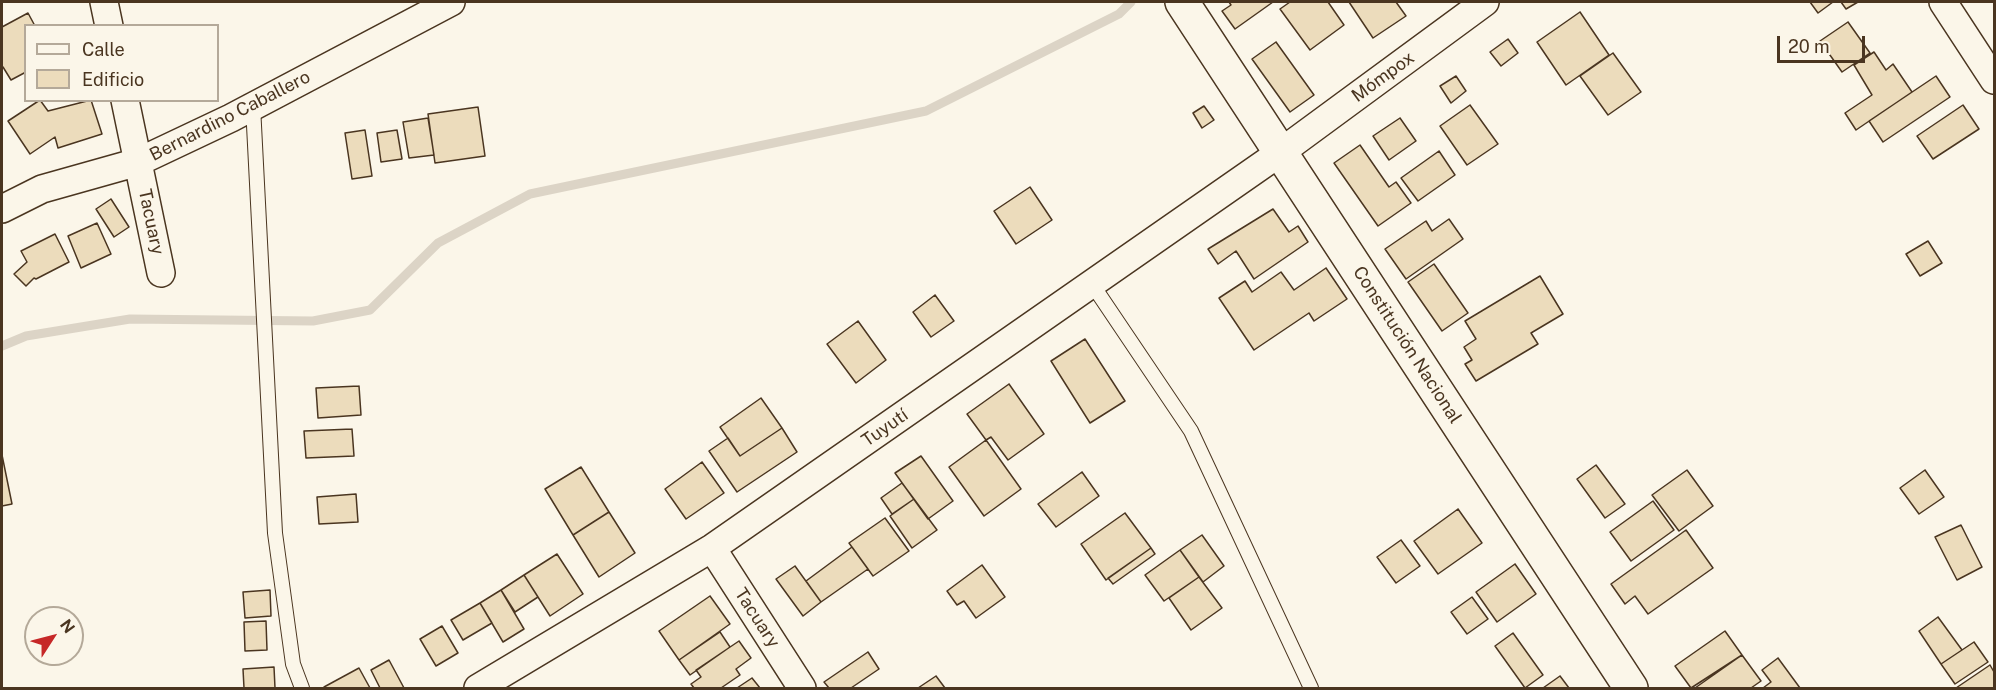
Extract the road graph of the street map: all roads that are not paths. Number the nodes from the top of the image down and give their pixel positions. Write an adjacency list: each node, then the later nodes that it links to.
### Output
1 (104, 2): 6 (street)
2 (451, 2): 9 (street, Bernardino Caballero)
3 (1182, 2): 10 (street, Constitución Nacional)
4 (1485, 2): 10 (street, Mómpox)
5 (1943, 2): 7 (street)
6 (109, 24)
7 (1995, 80)
8 (125, 102): 11 (street, Tacuary)
9 (253, 106): 11 (street, Bernardino Caballero); 16 (lane)
10 (1281, 152): 14 (street, Tuyutí); 20 (street, Constitución Nacional)
11 (138, 162): 12 (street, Bernardino Caballero); 13 (street, Tacuary)
12 (2, 209)
13 (161, 273)
14 (1092, 284): 15 (street, Tuyutí); 19 (lane)
15 (712, 548): 17 (street, Tuyutí); 18 (street, Tacuary)
16 (302, 688)
17 (478, 688)
18 (802, 688)
19 (1311, 688)
20 (1631, 688)

